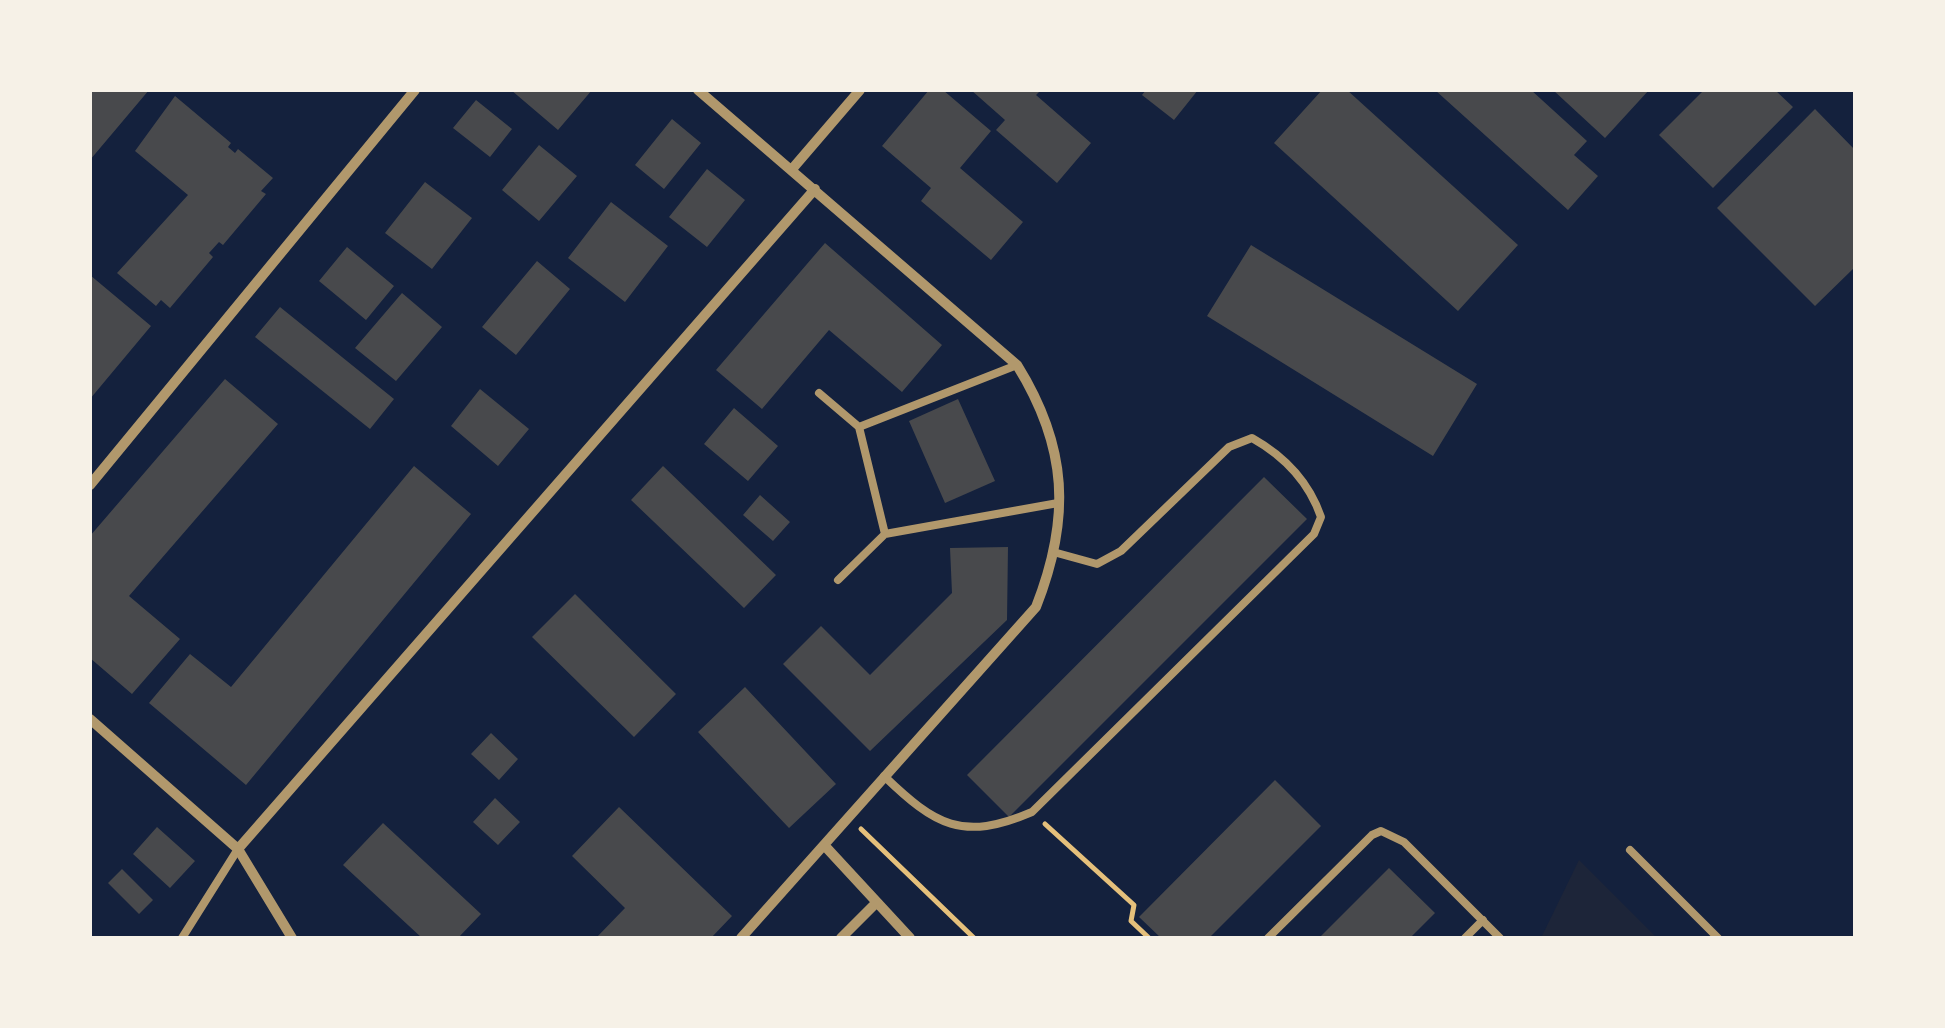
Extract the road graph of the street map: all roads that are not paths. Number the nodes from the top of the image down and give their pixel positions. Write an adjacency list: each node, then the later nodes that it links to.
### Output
1 (415, 90): 9 (street)
2 (698, 90): 4 (street)
3 (860, 90): 4 (street)
4 (793, 168): 5 (street)
5 (815, 189): 6 (street); 17 (street)
6 (1017, 365): 8 (lane); 10 (street)
7 (819, 393): 8 (lane)
8 (859, 427): 11 (lane)
9 (90, 485)
10 (1058, 503): 11 (lane); 12 (street)
11 (885, 534): 13 (lane)
12 (1057, 553): 15 (street); 15 (lane)
13 (838, 580)
14 (90, 719): 17 (street)
15 (884, 776): 16 (street)
16 (824, 845): 19 (street); 23 (street)
17 (238, 848): 21 (lane); 22 (street)
18 (1630, 850): 29 (lane)
19 (876, 904): 24 (street); 25 (street)
20 (1482, 920): 26 (lane); 27 (lane); 28 (lane)
21 (182, 938)
22 (292, 938)
23 (741, 938)
24 (841, 938)
25 (910, 938)
26 (1268, 938)
27 (1465, 938)
28 (1500, 938)
29 (1718, 938)

